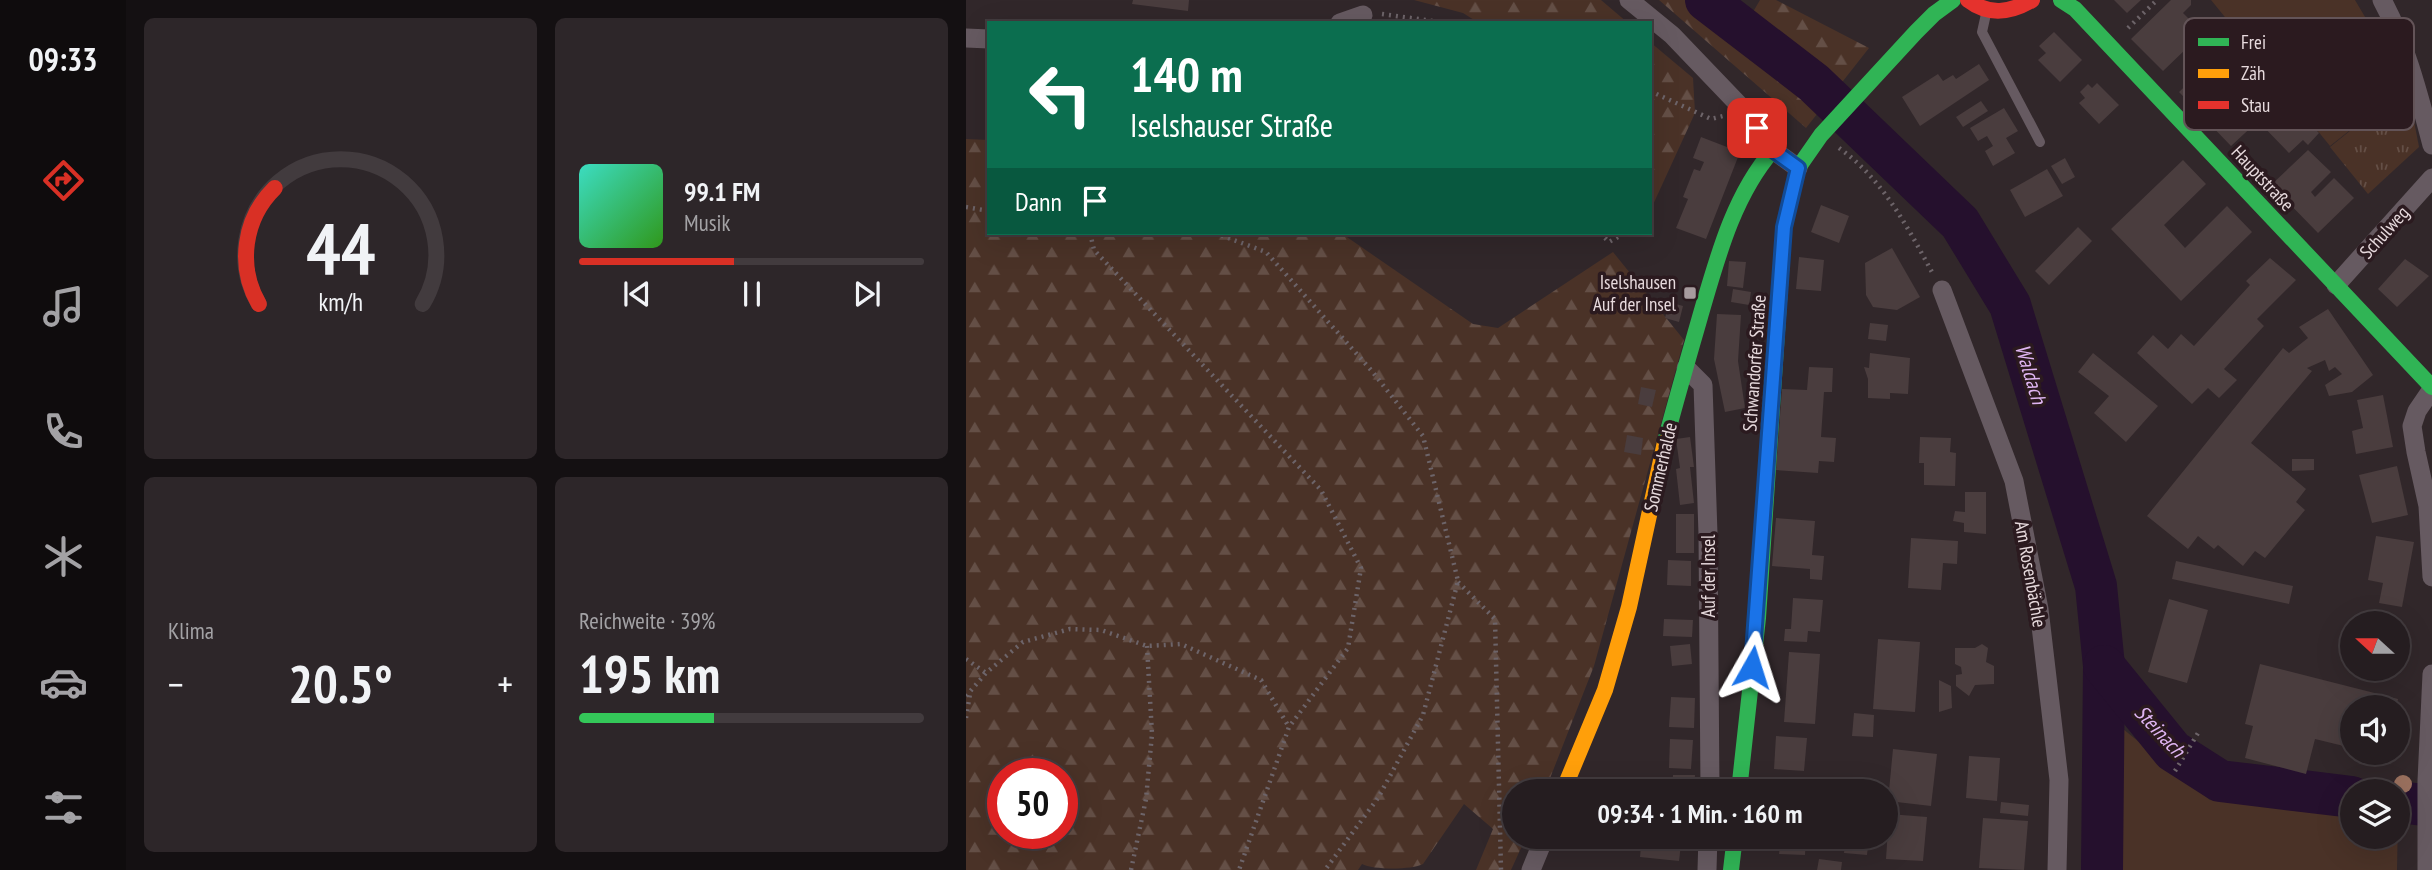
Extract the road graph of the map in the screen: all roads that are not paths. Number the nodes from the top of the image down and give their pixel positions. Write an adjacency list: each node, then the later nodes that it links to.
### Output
1 (1629, 0): 18 (street)
2 (1953, 0): 19 (main road, Schwandorfer Straße)
3 (1968, 0): 7 (main road)
4 (2032, 0): 7 (main road)
5 (2061, 0): 14 (main road, Hauptstraße)
6 (2382, 0): 9 (street)
7 (1986, 11): 16 (lane)
8 (1363, 15): 10 (street)
9 (2392, 18)
10 (1346, 21)
11 (966, 38): 12 (street)
12 (987, 39)
13 (2414, 83): 17 (street)
14 (2184, 124)
15 (2189, 130): 21 (main road, Hauptstraße)
16 (2040, 142)
17 (2432, 145)
18 (1773, 150): 19 (street); 23 (main road, Sommerhalde)
19 (1798, 168): 29 (main road, Schwandorfer Straße)
20 (2432, 178): 21 (street, Schulweg)
21 (2336, 285): 24 (main road, Hauptstraße)
22 (1942, 290): 37 (street, Am Rosenbächle)
23 (1686, 368): 27 (main road, Sommerhalde); 28 (street, Auf der Insel)
24 (2432, 388): 25 (street)
25 (2432, 577)
26 (2432, 674): 30 (street)
27 (1568, 779)
28 (1710, 779)
29 (1740, 779)
30 (2429, 831): 38 (street)
31 (1540, 849): 34 (street)
32 (1708, 849): 35 (street)
33 (1733, 849): 36 (main road)
34 (1531, 870)
35 (1707, 870)
36 (1731, 870)
37 (2057, 870)
38 (2427, 870)

